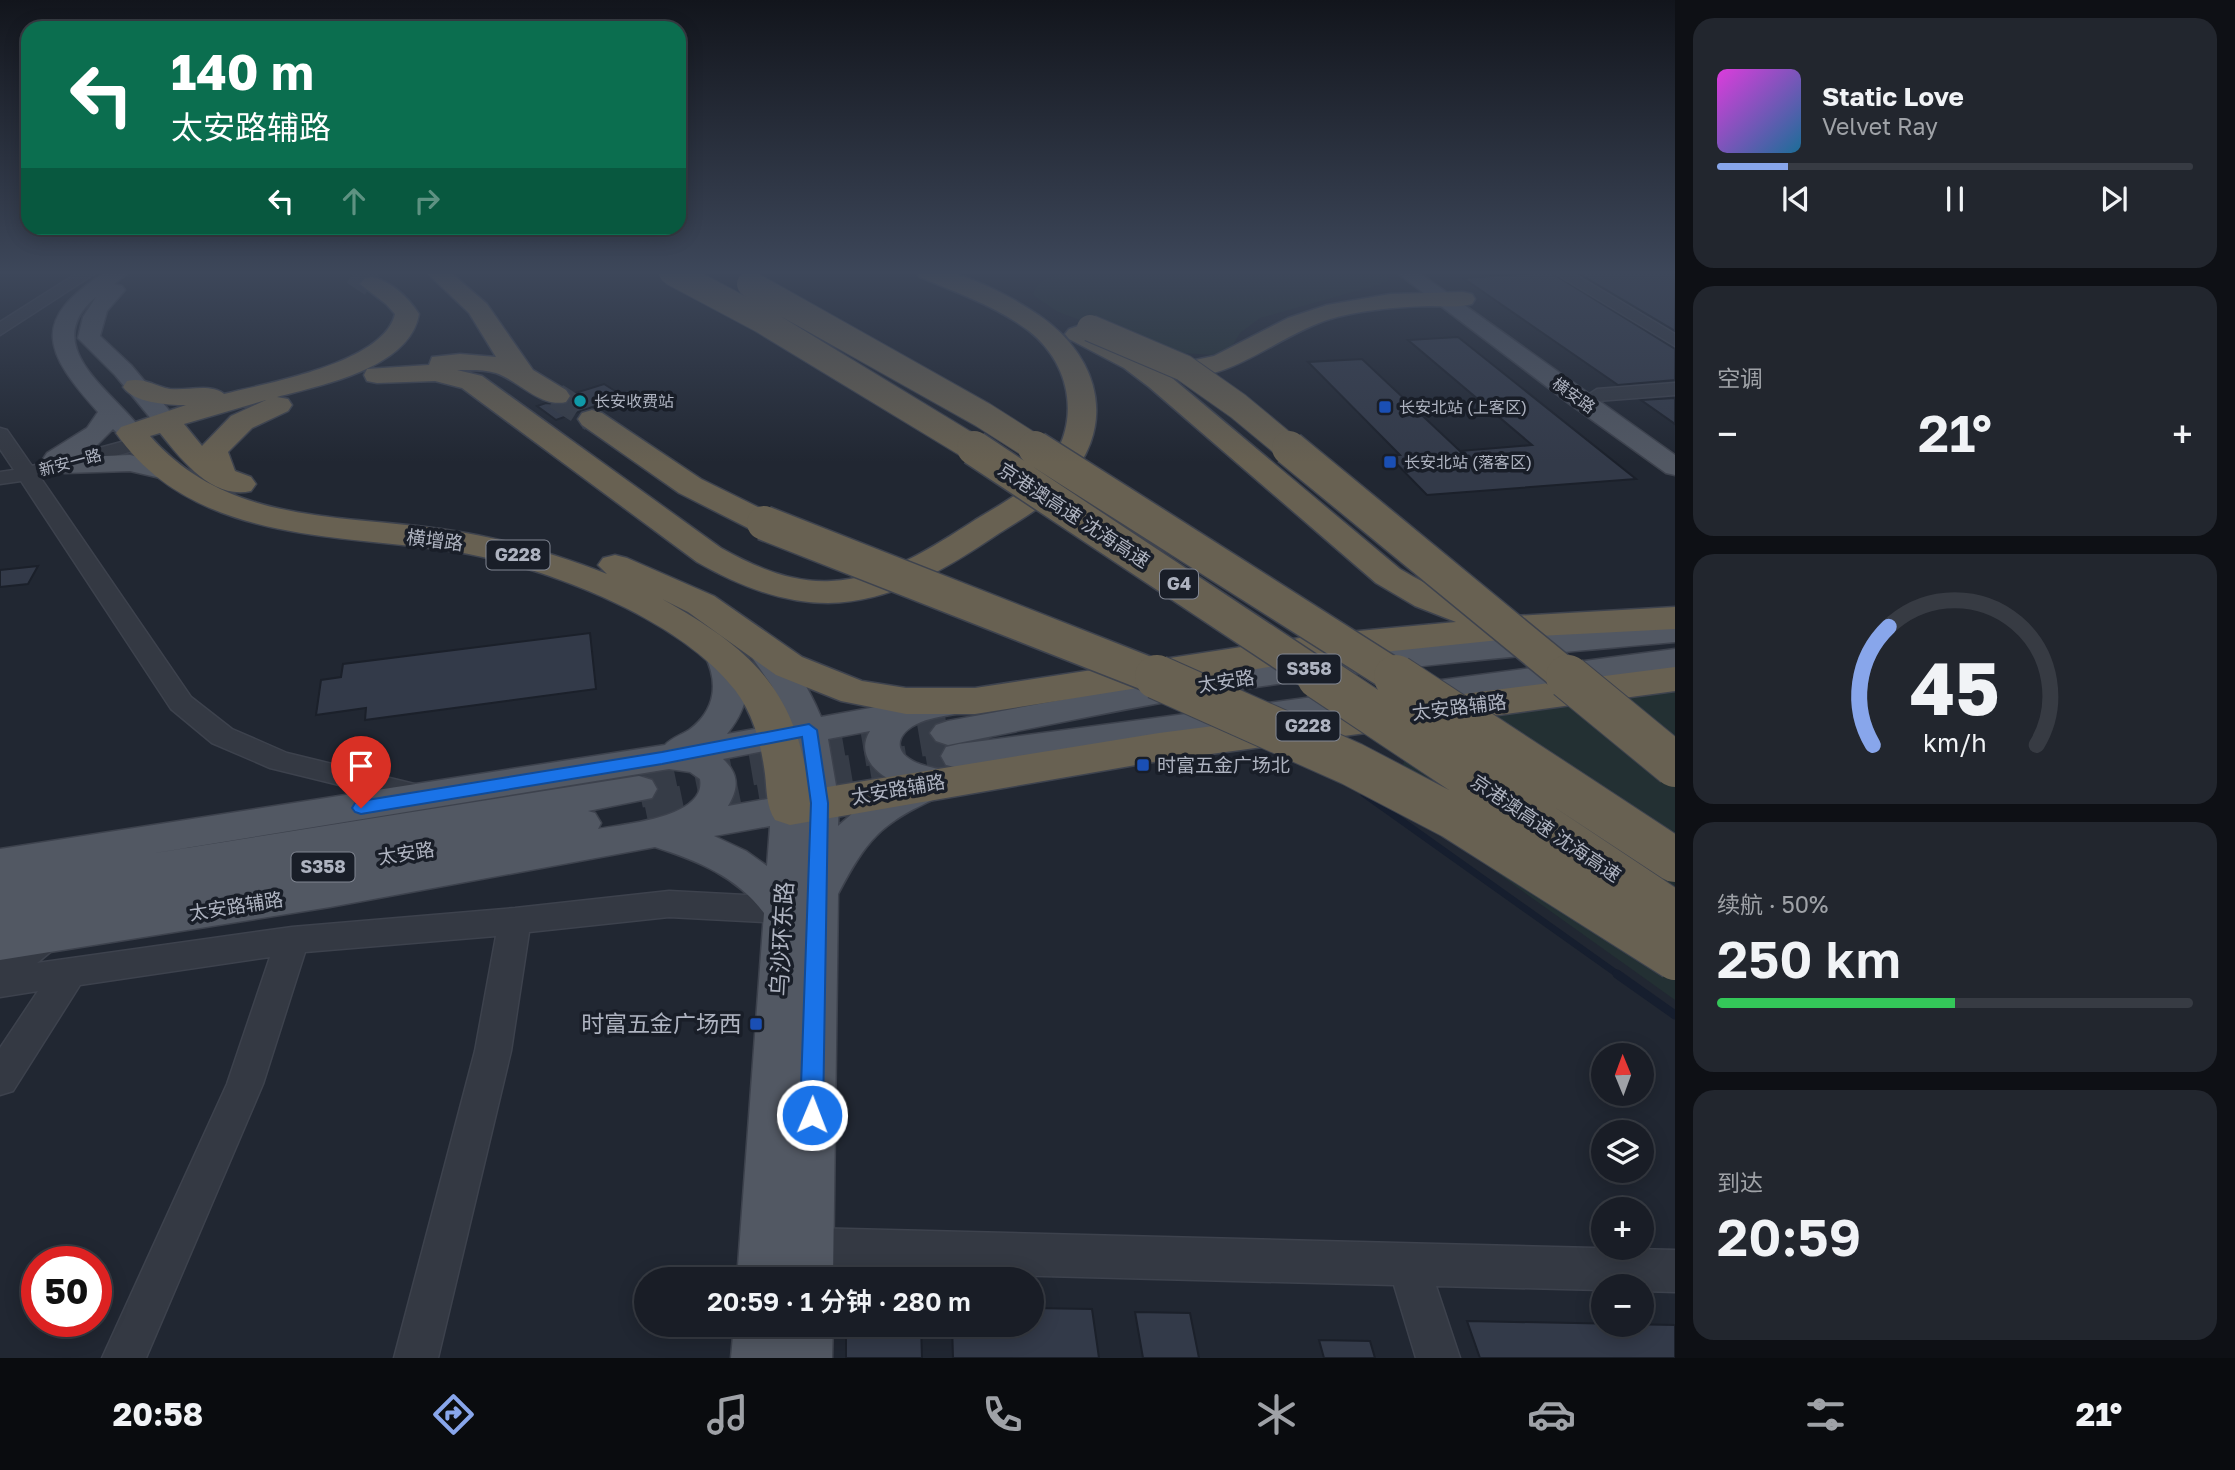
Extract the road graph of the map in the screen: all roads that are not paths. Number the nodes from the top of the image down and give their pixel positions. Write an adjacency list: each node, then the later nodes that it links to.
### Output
1 (62, 335): 22 (main road, 横增路 / G228)
2 (89, 335): 17 (main road, G228)
3 (398, 335): 19 (highway)
4 (495, 335): 15 (highway)
5 (788, 335): 54 (highway, 京港澳高速 沈海高速 / G4, bridge)
6 (843, 335): 50 (highway, 京港澳高速 沈海高速 / G4, bridge)
7 (1049, 335): 16 (highway)
8 (1082, 335): 14 (highway)
9 (1107, 335): 46 (highway, bridge)
10 (1273, 335): 14 (highway)
11 (1293, 335): 24 (highway)
12 (1498, 335): 29 (main road, 横安路)
13 (1505, 335): 20 (main road, 横安路)
14 (1133, 362): 24 (highway)
15 (522, 372): 16 (highway); 21 (highway)
16 (377, 375): 19 (highway)
17 (130, 379): 19 (highway); 25 (main road, 横增路 / G228)
18 (1675, 389): 20 (street)
19 (285, 394): 25 (highway); 32 (highway)
20 (1597, 395): 27 (main road, 横安路)
21 (556, 396)
22 (111, 411): 25 (main road, 横增路 / G228); 28 (main road)
23 (592, 419): 60 (highway, bridge)
24 (1208, 424): 35 (highway)
25 (153, 432): 28 (street, 新安一路); 31 (highway, 横增路 / G228); 32 (highway, 横增路 / G228)
26 (0, 434): 30 (street)
27 (1675, 450)
28 (60, 462): 30 (street, 新安一路); 31 (main road)
29 (1675, 467)
30 (17, 470): 33 (street, 新安一路); 47 (street)
31 (169, 472): 38 (highway, 横增路 / G228)
32 (223, 477): 37 (highway, 横增路 / G228)
33 (0, 478)
34 (1675, 616): 35 (highway)
35 (1527, 626): 41 (highway)
36 (1675, 632): 44 (main road, 太安路 / S358)
37 (762, 649): 41 (highway, G228); 43 (main road, 乌沙环东路)
38 (720, 654): 43 (highway, 横增路 / G228); 45 (main road)
39 (1675, 659): 44 (main road, 太安路 / S358)
40 (1675, 679): 44 (highway, 太安路辅路 / G228)
41 (975, 701): 42 (main road)
42 (914, 711): 43 (main road); 44 (main road)
43 (794, 733): 45 (main road); 48 (main road, 乌沙环东路)
44 (949, 757): 48 (highway, 太安路辅路 / G228); 53 (main road)
45 (662, 758): 47 (main road); 49 (main road)
46 (1675, 765)
47 (428, 796): 51 (main road)
48 (805, 806): 49 (main road, 太安路辅路); 53 (main road, 乌沙环东路)
49 (654, 816): 52 (main road, 太安路 / S358); 53 (main road); 55 (main road, 太安路 / S358); 57 (main road, 太安路辅路)
50 (1675, 860)
51 (0, 864)
52 (0, 890)
53 (801, 905): 56 (street); 65 (main road, 乌沙环东路); 67 (main road, 乌沙环东路)
54 (1675, 914)
55 (0, 916)
56 (515, 922): 58 (street); 72 (street)
57 (48, 935): 59 (main road, 太安路辅路); 62 (street)
58 (292, 940): 61 (street); 71 (street)
59 (0, 943)
60 (1675, 958)
61 (71, 971): 63 (street); 64 (street)
62 (0, 975)
63 (0, 983)
64 (0, 1079)
65 (808, 1264): 66 (street)
66 (1408, 1264): 68 (street); 75 (street)
67 (764, 1267)
68 (1675, 1271)
69 (760, 1337): 73 (main road)
70 (805, 1337): 74 (main road)
71 (124, 1358)
72 (416, 1358)
73 (759, 1358)
74 (804, 1358)
75 (1437, 1358)

